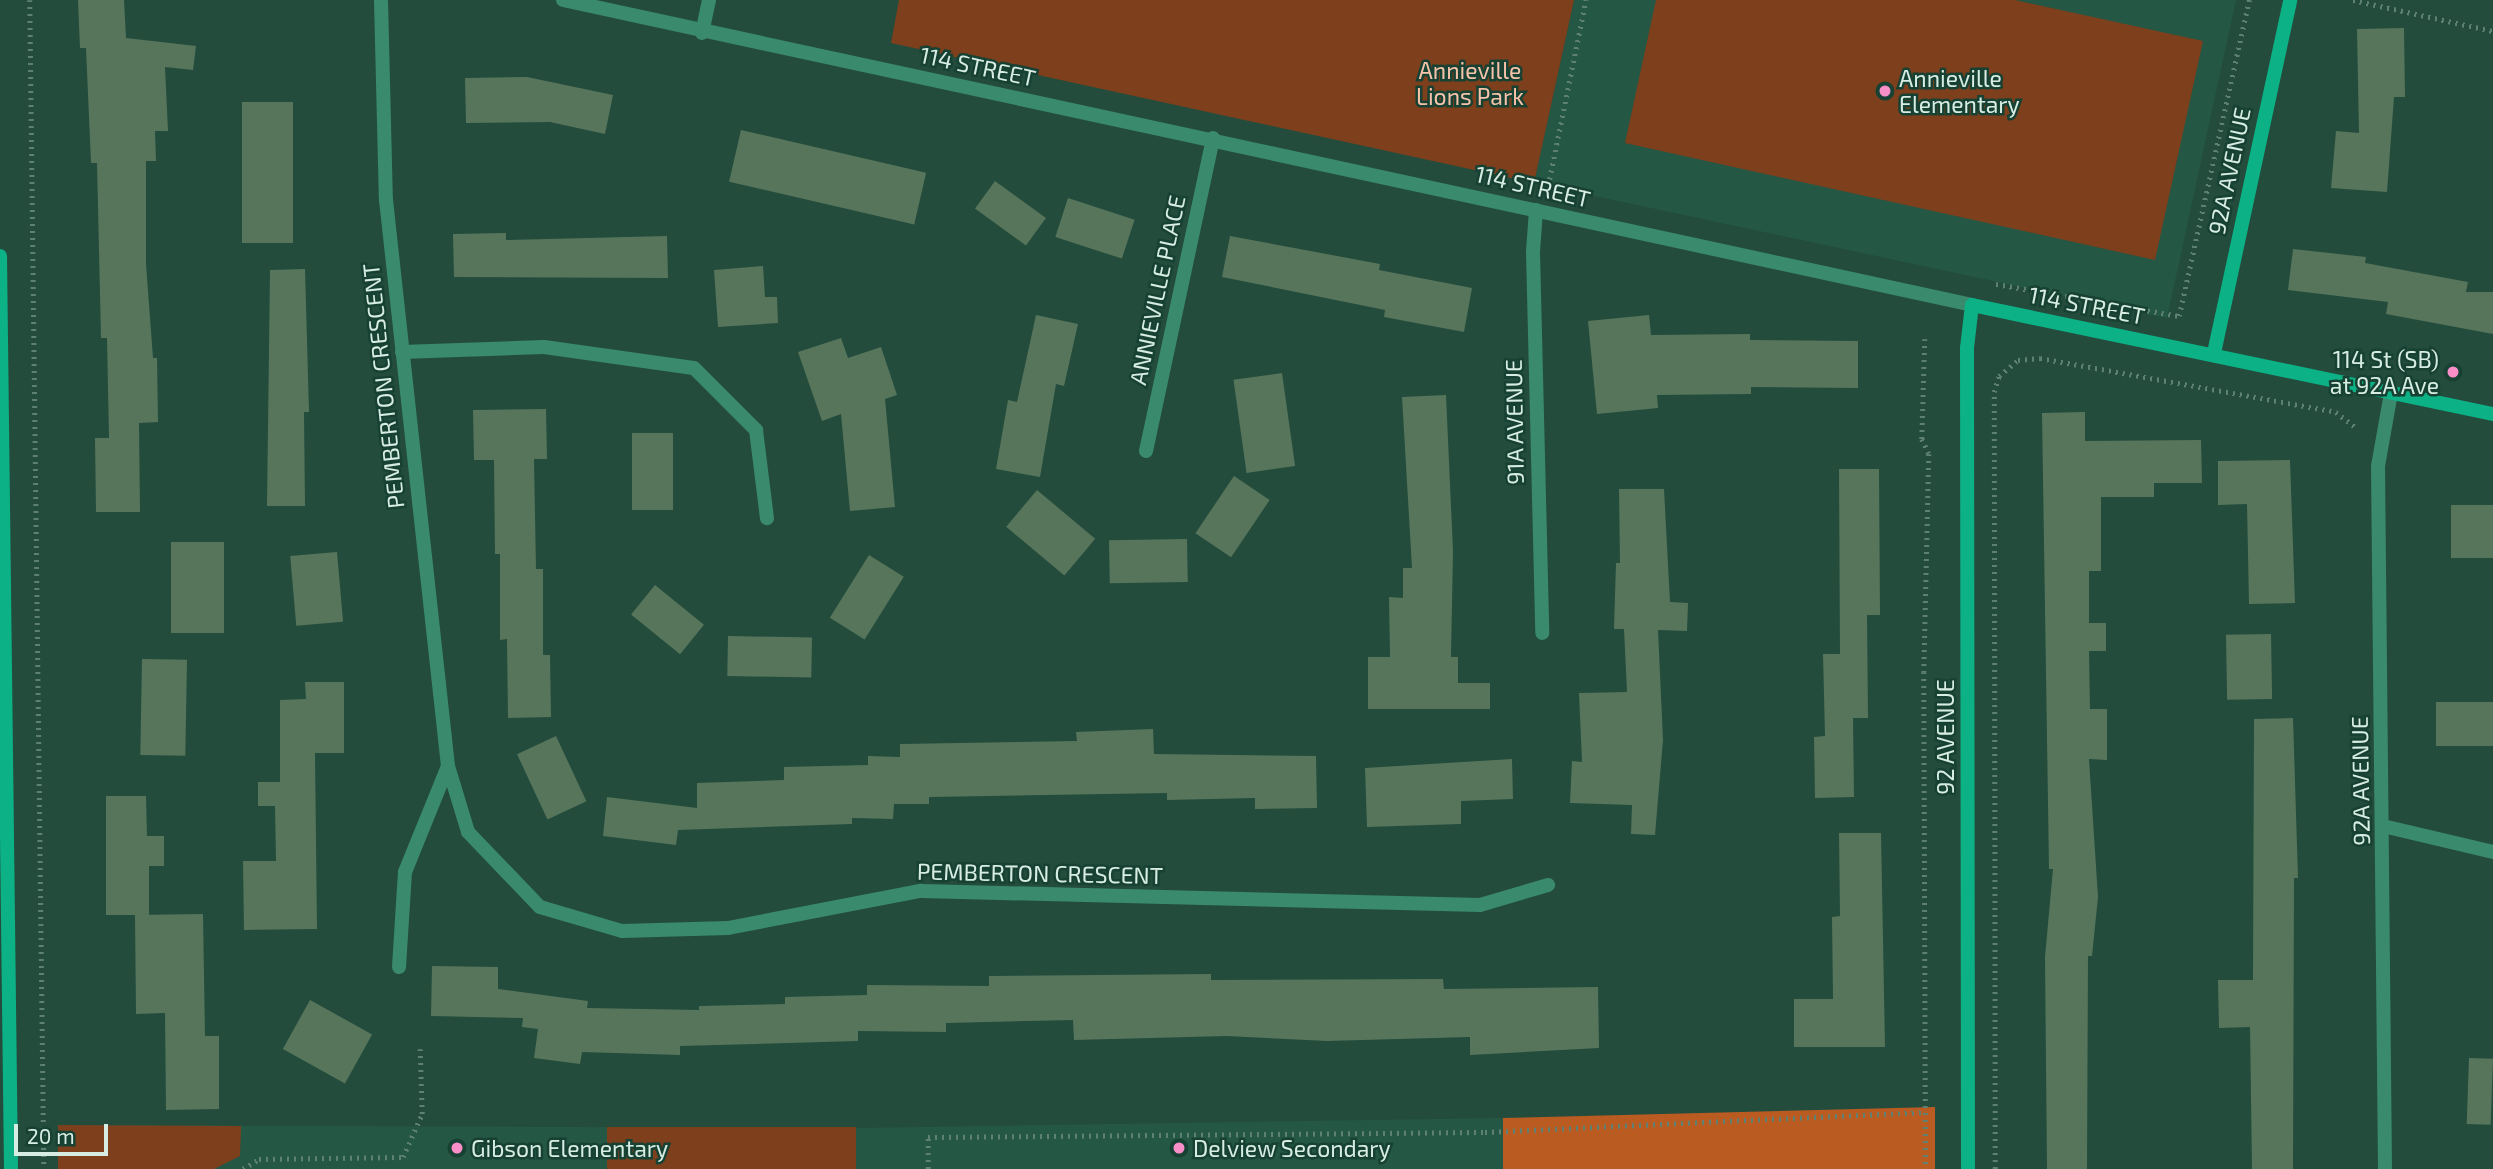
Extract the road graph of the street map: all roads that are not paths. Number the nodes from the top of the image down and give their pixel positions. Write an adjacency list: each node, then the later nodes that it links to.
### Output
1 (381, 0): 10 (street, PEMBERTON CRESCENT)
2 (563, 0): 5 (street, 114 STREET)
3 (709, 0): 5 (street)
4 (2290, 0): 11 (street, 92A AVENUE)
5 (702, 33): 6 (street, 114 STREET)
6 (1213, 138): 7 (street, 114 STREET); 14 (street, ANNIEVILLE PLACE)
7 (1536, 210): 9 (street, 114 STREET); 16 (street, 91A AVENUE)
8 (0, 256): 22 (street)
9 (1972, 305): 11 (street, 114 STREET); 23 (street, 92 AVENUE)
10 (402, 352): 15 (street); 17 (street, PEMBERTON CRESCENT)
11 (2214, 353): 12 (street, 114 STREET)
12 (2390, 393): 13 (street, 114 STREET); 18 (street, 92A AVENUE)
13 (2493, 414)
14 (1146, 451)
15 (767, 518)
16 (1542, 633)
17 (448, 766): 20 (street, PEMBERTON CRESCENT); 21 (street, PEMBERTON CRESCENT)
18 (2383, 825): 19 (street); 24 (street, 92A AVENUE)
19 (2493, 852)
20 (1549, 885)
21 (398, 967)
22 (11, 1169)
23 (1968, 1169)
24 (2385, 1169)

